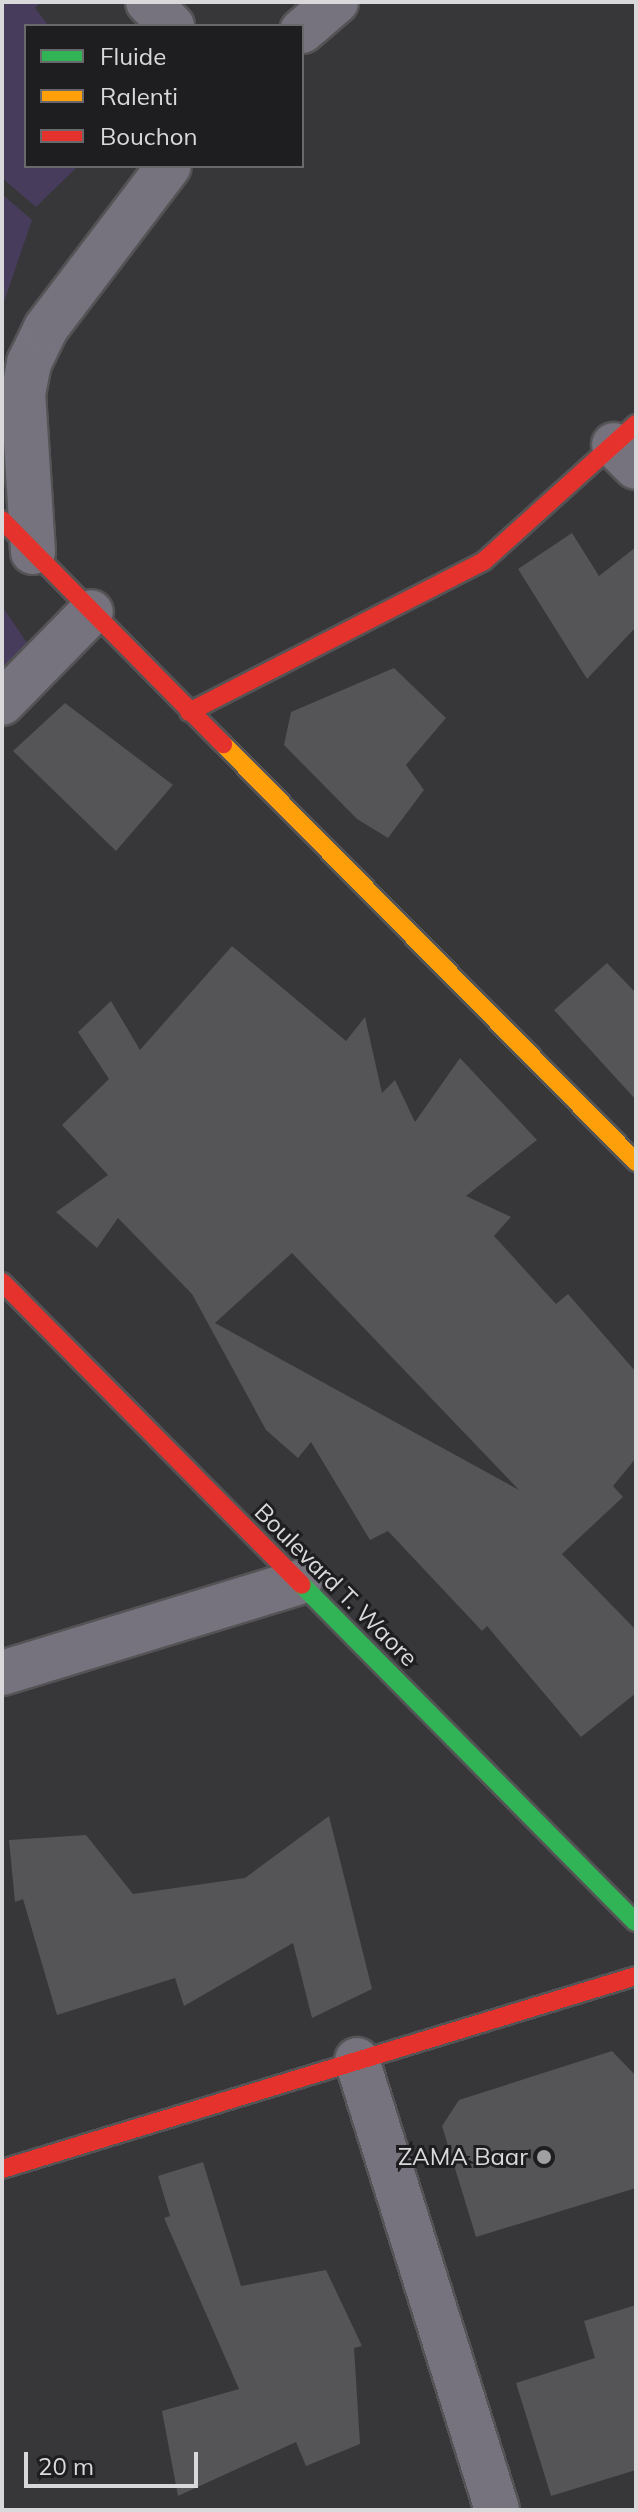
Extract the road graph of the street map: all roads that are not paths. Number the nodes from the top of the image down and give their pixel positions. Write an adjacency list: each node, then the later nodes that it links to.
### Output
1 (148, 2): 3 (street)
2 (336, 2): 4 (street)
3 (170, 24)
4 (304, 29)
5 (167, 168): 8 (street)
6 (629, 446): 11 (street)
7 (2, 520): 8 (street)
8 (33, 552): 9 (street)
9 (91, 612): 10 (street); 11 (street)
10 (2, 703)
11 (189, 712): 12 (street)
12 (636, 1162)
13 (2, 1282): 14 (street, Boulevard T. Waore)
14 (299, 1582): 15 (street); 16 (street, Boulevard T. Waore)
15 (2, 1673)
16 (636, 1922)
17 (636, 1976): 18 (street)
18 (357, 2060): 19 (street); 20 (street)
19 (2, 2169)
20 (497, 2510)

